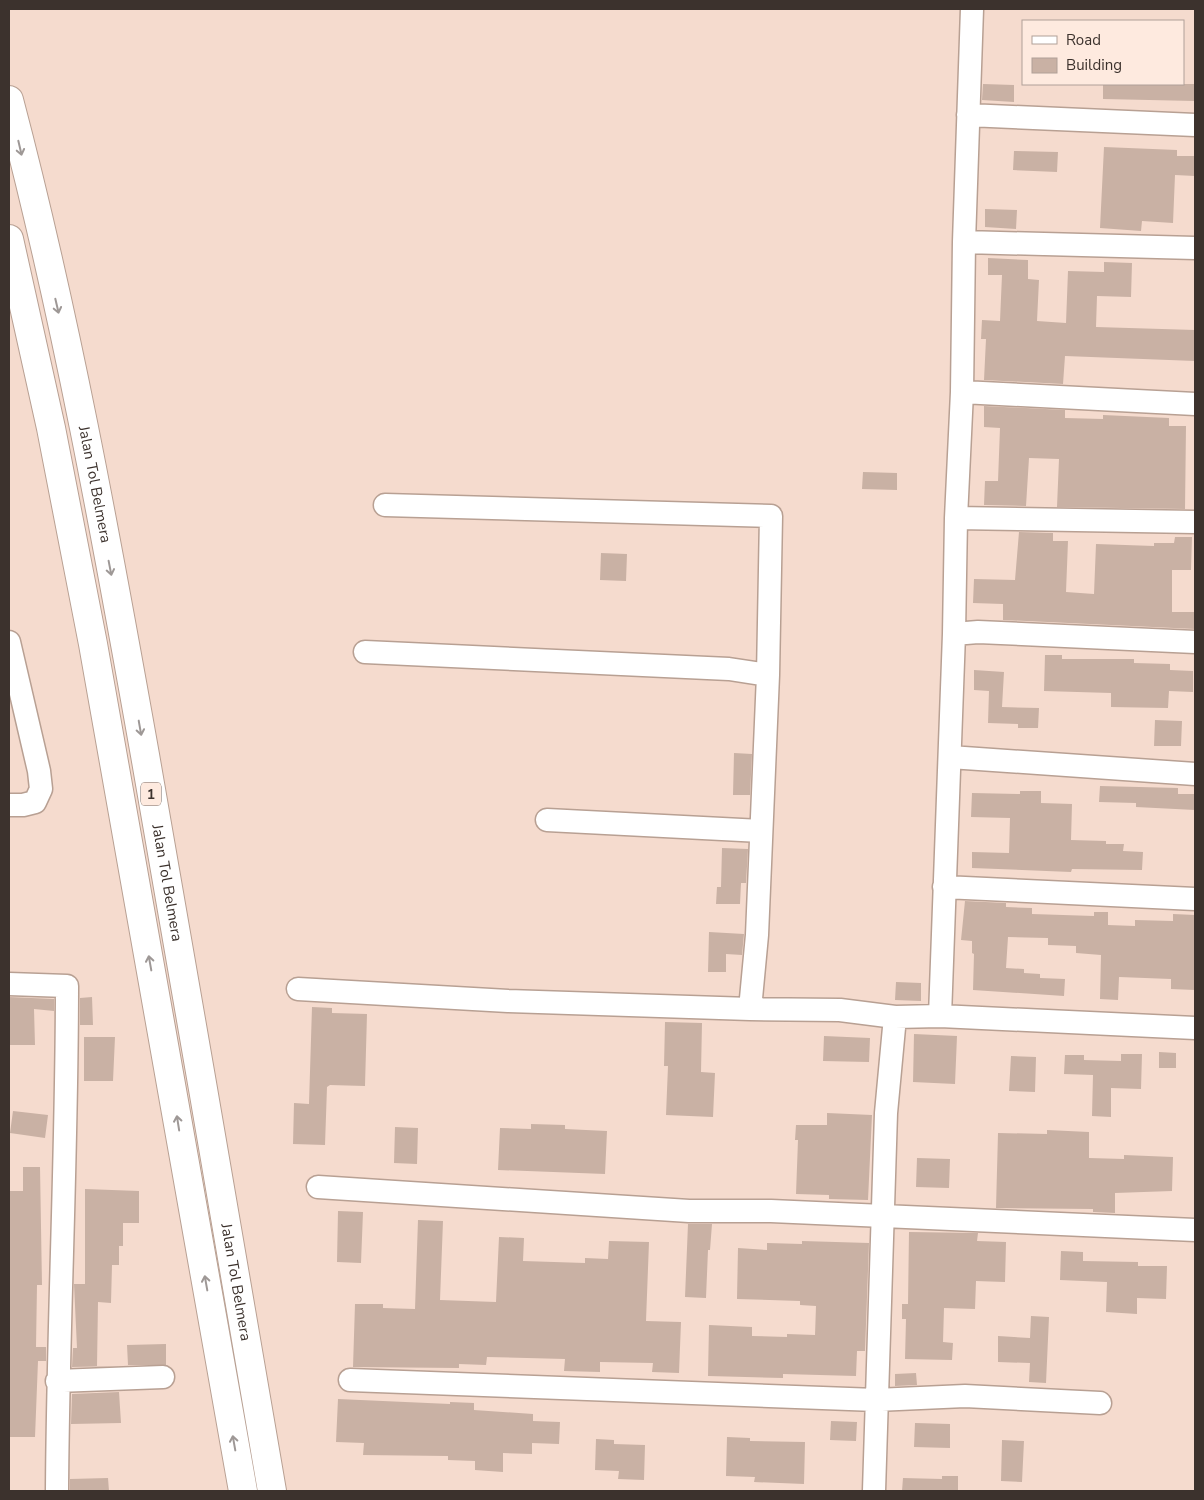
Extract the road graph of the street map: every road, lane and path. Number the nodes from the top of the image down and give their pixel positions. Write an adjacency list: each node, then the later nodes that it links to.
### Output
1 (972, 9): 3 (street)
2 (9, 100): 41 (highway, Jalan Tol Belmera / 1, one-way to 41)
3 (968, 115): 4 (street); 6 (street)
4 (1195, 126)
5 (9, 239): 40 (highway, Jalan Tol Belmera / 1, one-way to 5)
6 (964, 242): 7 (street); 8 (street)
7 (1195, 248)
8 (962, 392): 9 (street); 11 (street)
9 (1195, 404)
10 (385, 505): 17 (street)
11 (956, 518): 12 (street); 13 (street)
12 (1195, 522)
13 (954, 634): 14 (street); 18 (street)
14 (1195, 642)
15 (10, 649): 20 (street)
16 (365, 652): 17 (street)
17 (768, 675): 22 (street)
18 (950, 757): 19 (street); 23 (street)
19 (1195, 774)
20 (9, 805)
21 (547, 820): 22 (street)
22 (762, 831): 27 (street)
23 (944, 887): 24 (street); 28 (street)
24 (1195, 900)
25 (9, 984): 35 (street)
26 (298, 989): 27 (street)
27 (750, 1009): 29 (street)
28 (940, 1016): 29 (street); 30 (street)
29 (895, 1017): 32 (street)
30 (1195, 1028)
31 (318, 1187): 32 (street)
32 (884, 1217): 33 (street); 37 (street)
33 (1195, 1230)
34 (164, 1377): 35 (street)
35 (57, 1380): 39 (street)
36 (350, 1380): 37 (street)
37 (876, 1400): 38 (street); 42 (street)
38 (1100, 1403)
39 (57, 1491)
40 (243, 1491)
41 (272, 1491)
42 (874, 1491)

